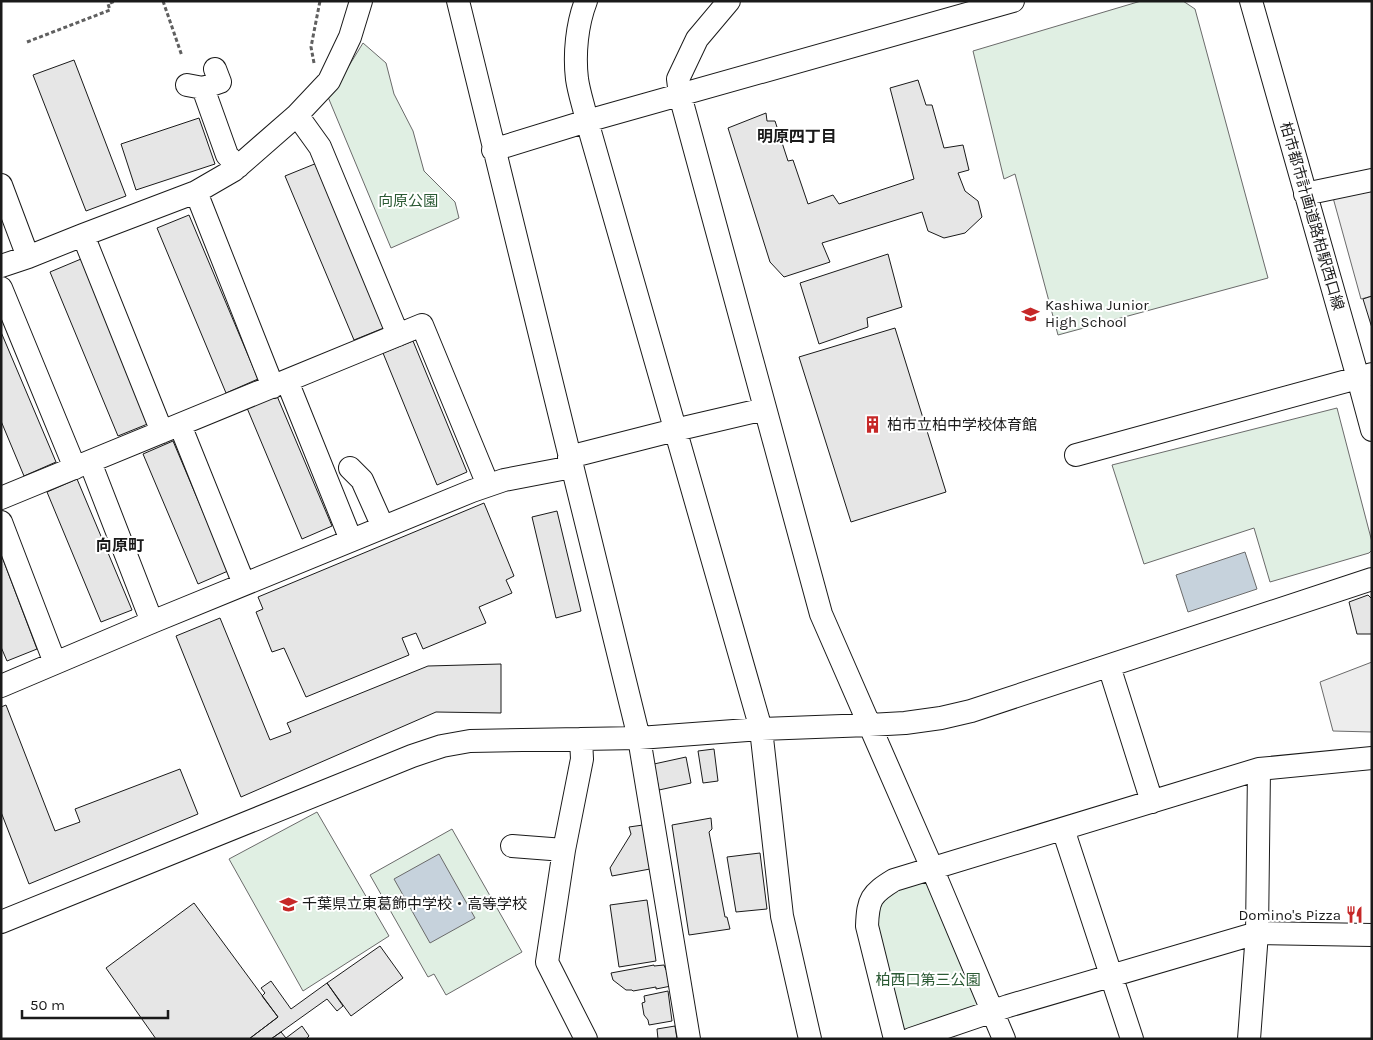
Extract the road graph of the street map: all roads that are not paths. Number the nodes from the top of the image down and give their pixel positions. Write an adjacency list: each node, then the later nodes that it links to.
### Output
1 (361, 1): 10 (street)
2 (458, 1): 12 (street)
3 (586, 1): 11 (street)
4 (729, 1): 9 (street)
5 (1014, 1): 7 (street)
6 (1250, 1): 17 (street, 柏市都市計画道路柏駅西口線)
7 (944, 11): 9 (street)
8 (215, 69): 13 (street)
9 (680, 95): 11 (street); 25 (street)
10 (297, 114): 13 (street); 22 (street)
11 (587, 121): 12 (street); 27 (street)
12 (493, 150): 30 (street)
13 (238, 167): 16 (street)
14 (1372, 180): 17 (street)
15 (1, 185): 19 (street)
16 (196, 192): 18 (street); 24 (street)
17 (1305, 194): 23 (street, 柏市都市計画道路柏駅西口線)
18 (83, 235): 19 (street); 26 (street)
19 (28, 257): 20 (street)
20 (1, 266)
21 (1, 288): 31 (street)
22 (398, 335): 24 (street); 33 (street)
23 (1365, 376): 28 (street, 柏市都市計画道路柏駅西口線); 29 (street)
24 (280, 384): 26 (street); 37 (street)
25 (765, 409): 27 (street); 44 (street)
26 (171, 429): 31 (street); 39 (street)
27 (674, 430): 30 (street); 45 (street)
28 (1372, 430)
29 (1076, 455)
30 (571, 462): 33 (street); 46 (street)
31 (82, 465): 34 (street); 40 (street)
32 (350, 468): 36 (street)
33 (488, 486): 36 (street)
34 (1, 498)
35 (1, 522): 41 (street)
36 (383, 527): 37 (street)
37 (351, 540): 39 (street)
38 (1372, 579): 42 (street)
39 (244, 584): 40 (street)
40 (152, 622): 41 (street)
41 (55, 663): 43 (street)
42 (1109, 666): 44 (street); 50 (street)
43 (1, 686)
44 (869, 726): 45 (street); 54 (street)
45 (761, 729): 46 (street); 62 (street)
46 (639, 738): 47 (street); 61 (street)
47 (582, 739): 53 (street); 55 (street)
48 (1372, 758): 49 (street)
49 (1259, 769): 50 (street); 56 (street)
50 (1152, 802): 51 (street)
51 (1063, 829): 54 (street); 58 (street)
52 (512, 846): 53 (street)
53 (564, 850): 60 (street)
54 (932, 868): 59 (street); 63 (street)
55 (3, 916)
56 (1257, 933): 57 (street); 58 (street); 67 (street)
57 (1372, 936)
58 (1111, 976): 59 (street); 66 (street)
59 (993, 1011): 64 (street); 65 (street)
60 (586, 1039)
61 (689, 1039)
62 (810, 1039)
63 (895, 1039)
64 (911, 1039)
65 (1004, 1039)
66 (1132, 1039)
67 (1249, 1039)

